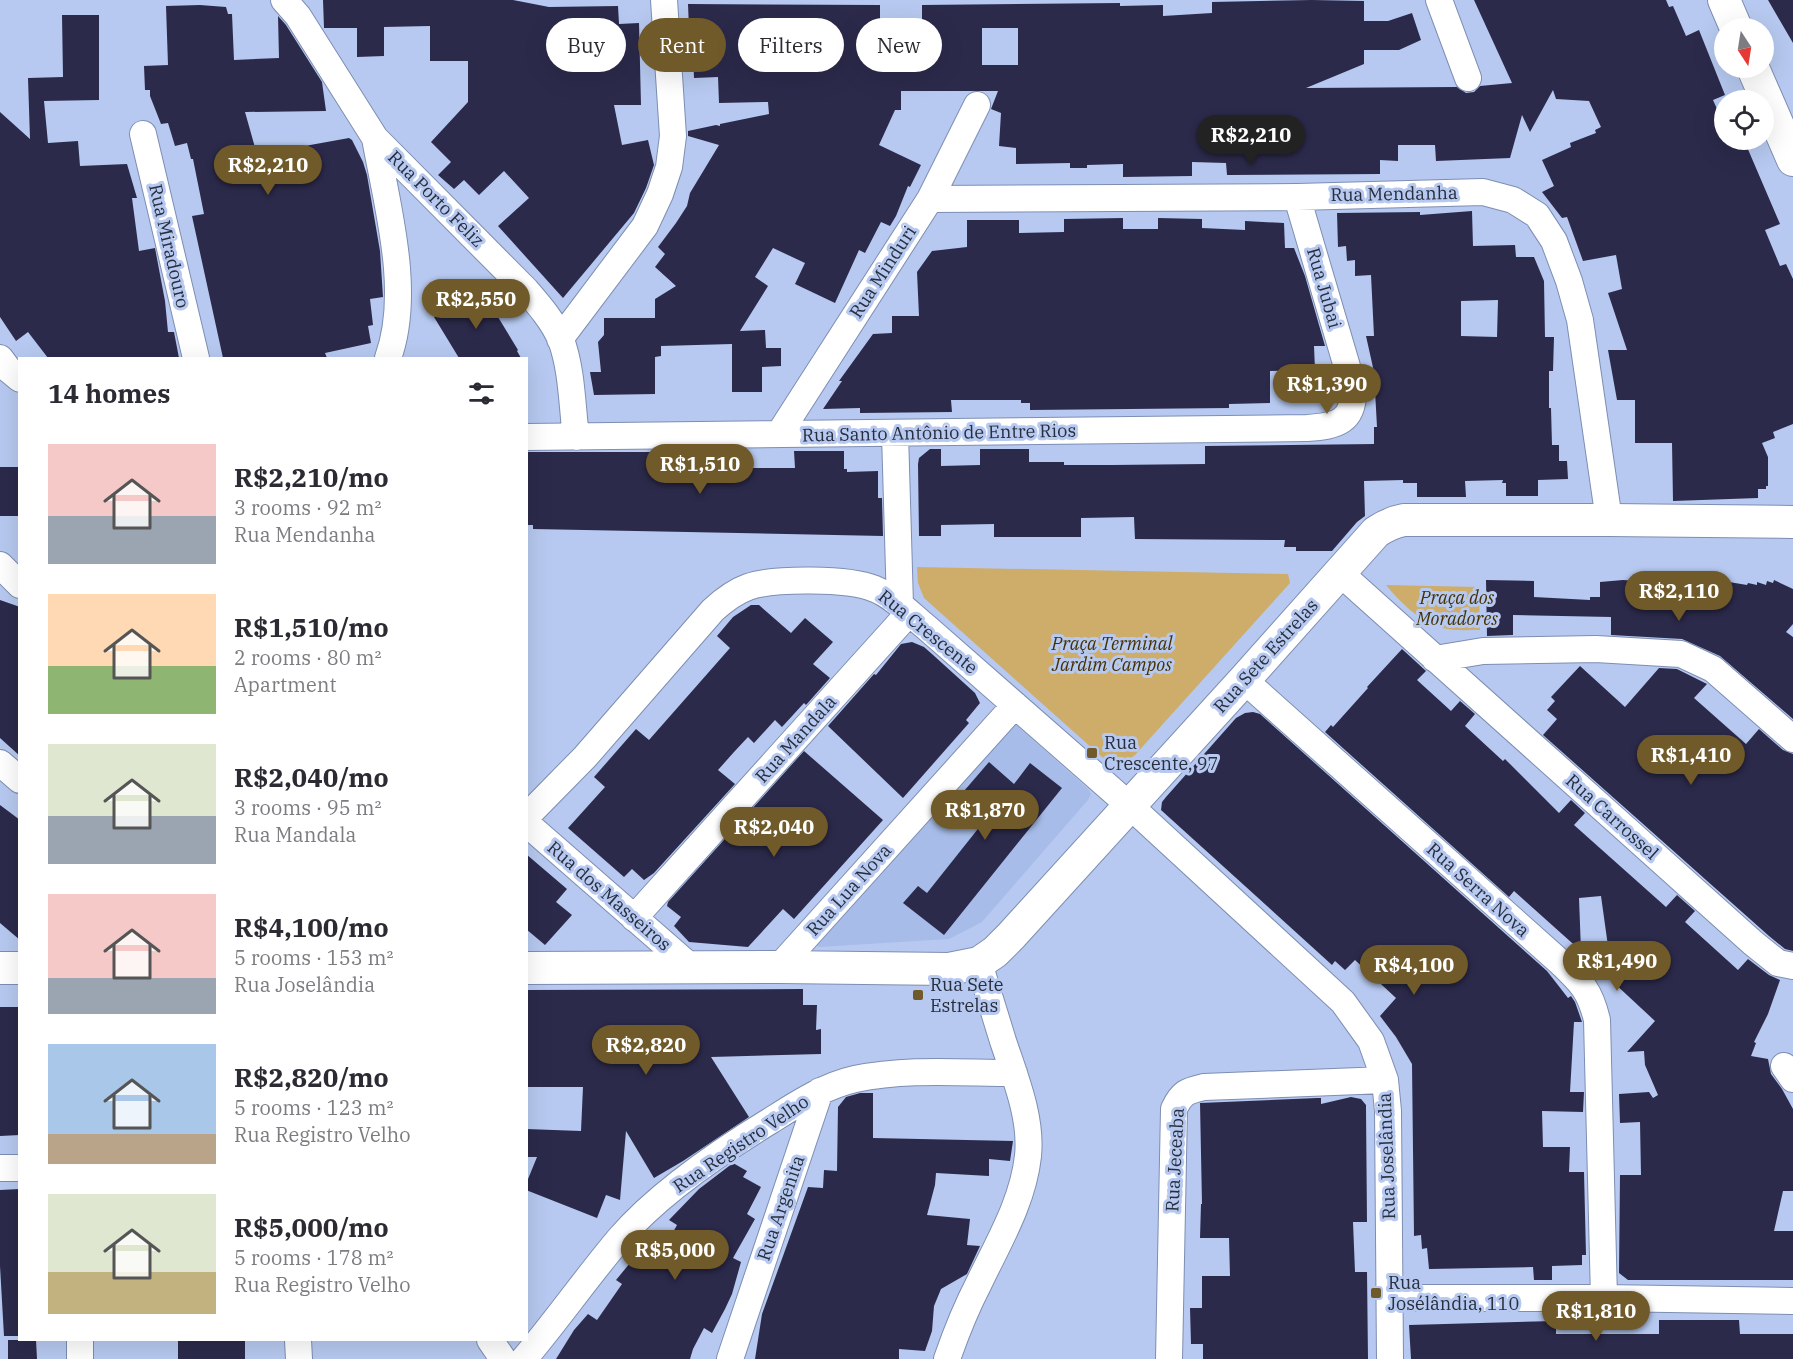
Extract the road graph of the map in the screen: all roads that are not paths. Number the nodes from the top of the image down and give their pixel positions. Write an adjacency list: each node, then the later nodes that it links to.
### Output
1 (284, 0): 10 (street, Rua Porto Feliz)
2 (664, 0): 14 (street)
3 (1724, 0): 5 (street)
4 (1436, 4): 6 (street)
5 (1732, 18)
6 (1468, 78)
7 (1757, 78): 11 (street)
8 (977, 105): 13 (street, Rua Minduri)
9 (143, 134): 15 (street, Rua Miradouro)
10 (375, 138): 14 (street, Rua Porto Feliz); 16 (street)
11 (1793, 160)
12 (1297, 197): 13 (street, Rua Mendanha); 19 (street, Rua Jubai); 24 (street, Rua Mendanha)
13 (930, 199): 21 (street, Rua Minduri)
14 (560, 339): 23 (street, Rua Porto Feliz)
15 (196, 357)
16 (388, 357)
17 (0, 358): 18 (street)
18 (18, 377)
19 (1348, 415): 20 (street, Rua Santo Antônio de Entre Rios)
20 (895, 433): 21 (street, Rua Santo Antônio de Entre Rios); 31 (street)
21 (779, 434): 23 (street, Rua Santo Antônio de Entre Rios)
22 (528, 436): 23 (street, Rua Santo Antônio de Entre Rios)
23 (576, 437)
24 (1609, 520): 25 (street, Rua Sete Estrelas); 27 (street, Rua Sete Estrelas)
25 (1793, 522)
26 (0, 565): 28 (street)
27 (1340, 573): 32 (street, Rua Carrossel); 33 (street, Rua Sete Estrelas)
28 (18, 584)
29 (0, 586): 30 (street)
30 (18, 586)
31 (904, 609): 34 (street, Rua Crescente); 39 (street, Rua Crescente); 41 (street, Rua Mandala)
32 (1435, 659): 35 (street); 43 (street, Rua Carrossel)
33 (1244, 680): 38 (street, Rua Sete Estrelas); 53 (street, Rua Serra Nova)
34 (1015, 705): 38 (street, Rua Crescente); 44 (street, Rua Lua Nova)
35 (1793, 739)
36 (0, 763): 37 (street)
37 (18, 778)
38 (1129, 806): 42 (street, Rua Sete Estrelas); 48 (street, Rua Joselândia)
39 (528, 815)
40 (528, 826): 41 (street, Rua dos Masseiros)
41 (634, 918): 46 (street, Rua dos Masseiros)
42 (979, 963): 44 (street, Rua Sete Estrelas); 47 (street)
43 (1793, 966)
44 (779, 967): 46 (street, Rua Sete Estrelas)
45 (528, 968): 46 (street, Rua Sete Estrelas)
46 (692, 968)
47 (1014, 1073): 49 (street, Rua Registro Velho); 61 (street)
48 (1385, 1080): 52 (street, Rua Joselândia); 62 (street, Rua Jeceaba)
49 (820, 1091): 55 (street, Rua Registro Velho); 60 (street, Rua Argenita)
50 (0, 1168): 51 (street)
51 (18, 1168)
52 (1390, 1298): 53 (street); 63 (street, Rua Joselândia)
53 (1604, 1298): 54 (street)
54 (1793, 1301)
55 (528, 1326)
56 (80, 1341): 58 (street)
57 (298, 1341): 59 (street)
58 (80, 1359)
59 (299, 1359)
60 (730, 1359)
61 (947, 1359)
62 (1169, 1359)
63 (1390, 1359)

